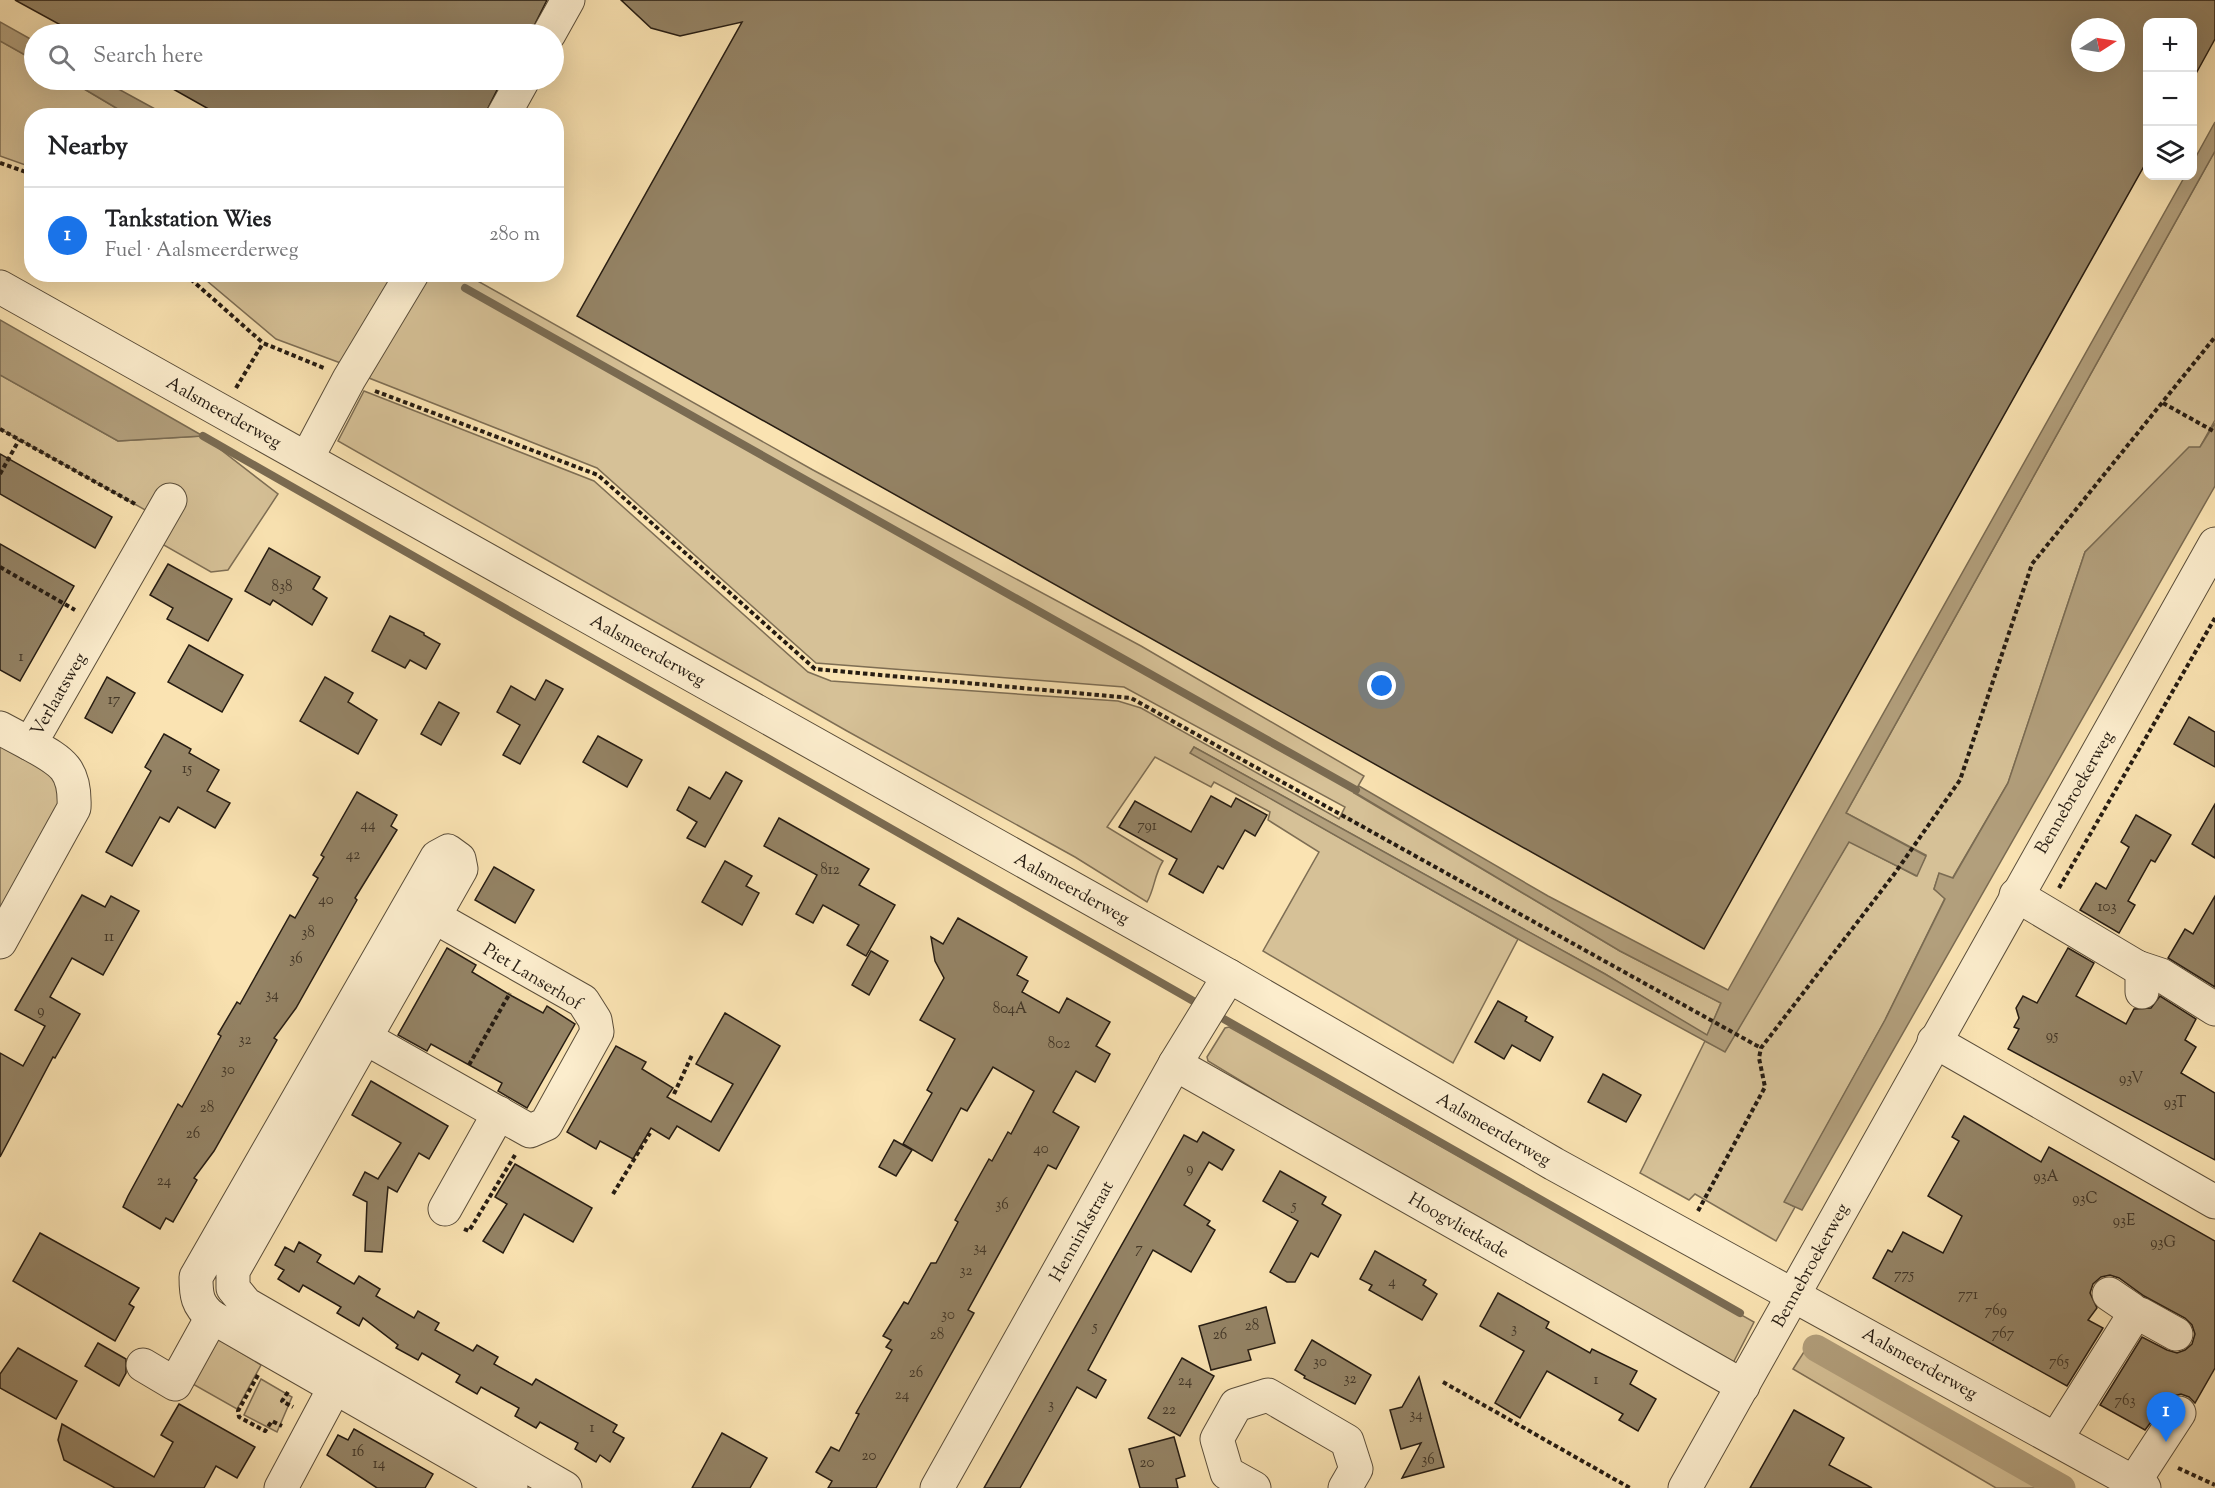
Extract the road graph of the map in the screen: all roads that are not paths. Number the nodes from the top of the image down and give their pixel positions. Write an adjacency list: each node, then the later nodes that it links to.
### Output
1 (568, 0): 2 (street)
2 (555, 24)
3 (517, 90): 4 (street)
4 (507, 108)
5 (407, 282): 7 (street)
6 (0, 287): 7 (street, Aalsmeerderweg)
7 (307, 458): 14 (street, Aalsmeerderweg)
8 (165, 509): 11 (street, Verlaatsweg)
9 (2215, 544): 12 (street, Bennebroekerweg)
10 (0, 728): 11 (street)
11 (30, 744): 13 (street, Verlaatsweg)
12 (2016, 895): 15 (street); 17 (street, Bennebroekerweg)
13 (0, 942)
14 (1216, 997): 18 (street, Henninkstraat); 24 (street, Aalsmeerderweg)
15 (2215, 1009)
16 (353, 1032): 19 (street, Piet Lanserhof); 19 (street, Piet Lanserhof); 22 (street, Piet Lanserhof); 25 (street, Piet Lanserhof)
17 (1934, 1041): 20 (street); 24 (street, Bennebroekerweg)
18 (1175, 1064): 30 (street, Hoogvlietkade); 37 (street, Henninkstraat)
19 (499, 1113): 21 (street)
20 (2215, 1202)
21 (445, 1209)
22 (233, 1288): 25 (street); 29 (street)
23 (2109, 1294): 26 (street)
24 (1794, 1295): 30 (street, Bennebroekerweg); 32 (street, Aalsmeerderweg)
25 (204, 1307): 28 (street, Piet Lanserhof); 29 (street)
26 (2132, 1318): 27 (street); 32 (street)
27 (2176, 1334)
28 (143, 1365)
29 (340, 1376): 34 (street); 35 (street); 36 (street)
30 (1743, 1386): 40 (street, Bennebroekerweg)
31 (2179, 1413): 33 (street)
32 (2056, 1439): 33 (street, Aalsmeerderweg)
33 (2139, 1485)
34 (281, 1488)
35 (511, 1488)
36 (565, 1488)
37 (937, 1488)
38 (1254, 1488): 39 (street)
39 (1345, 1488)
40 (1685, 1488)

